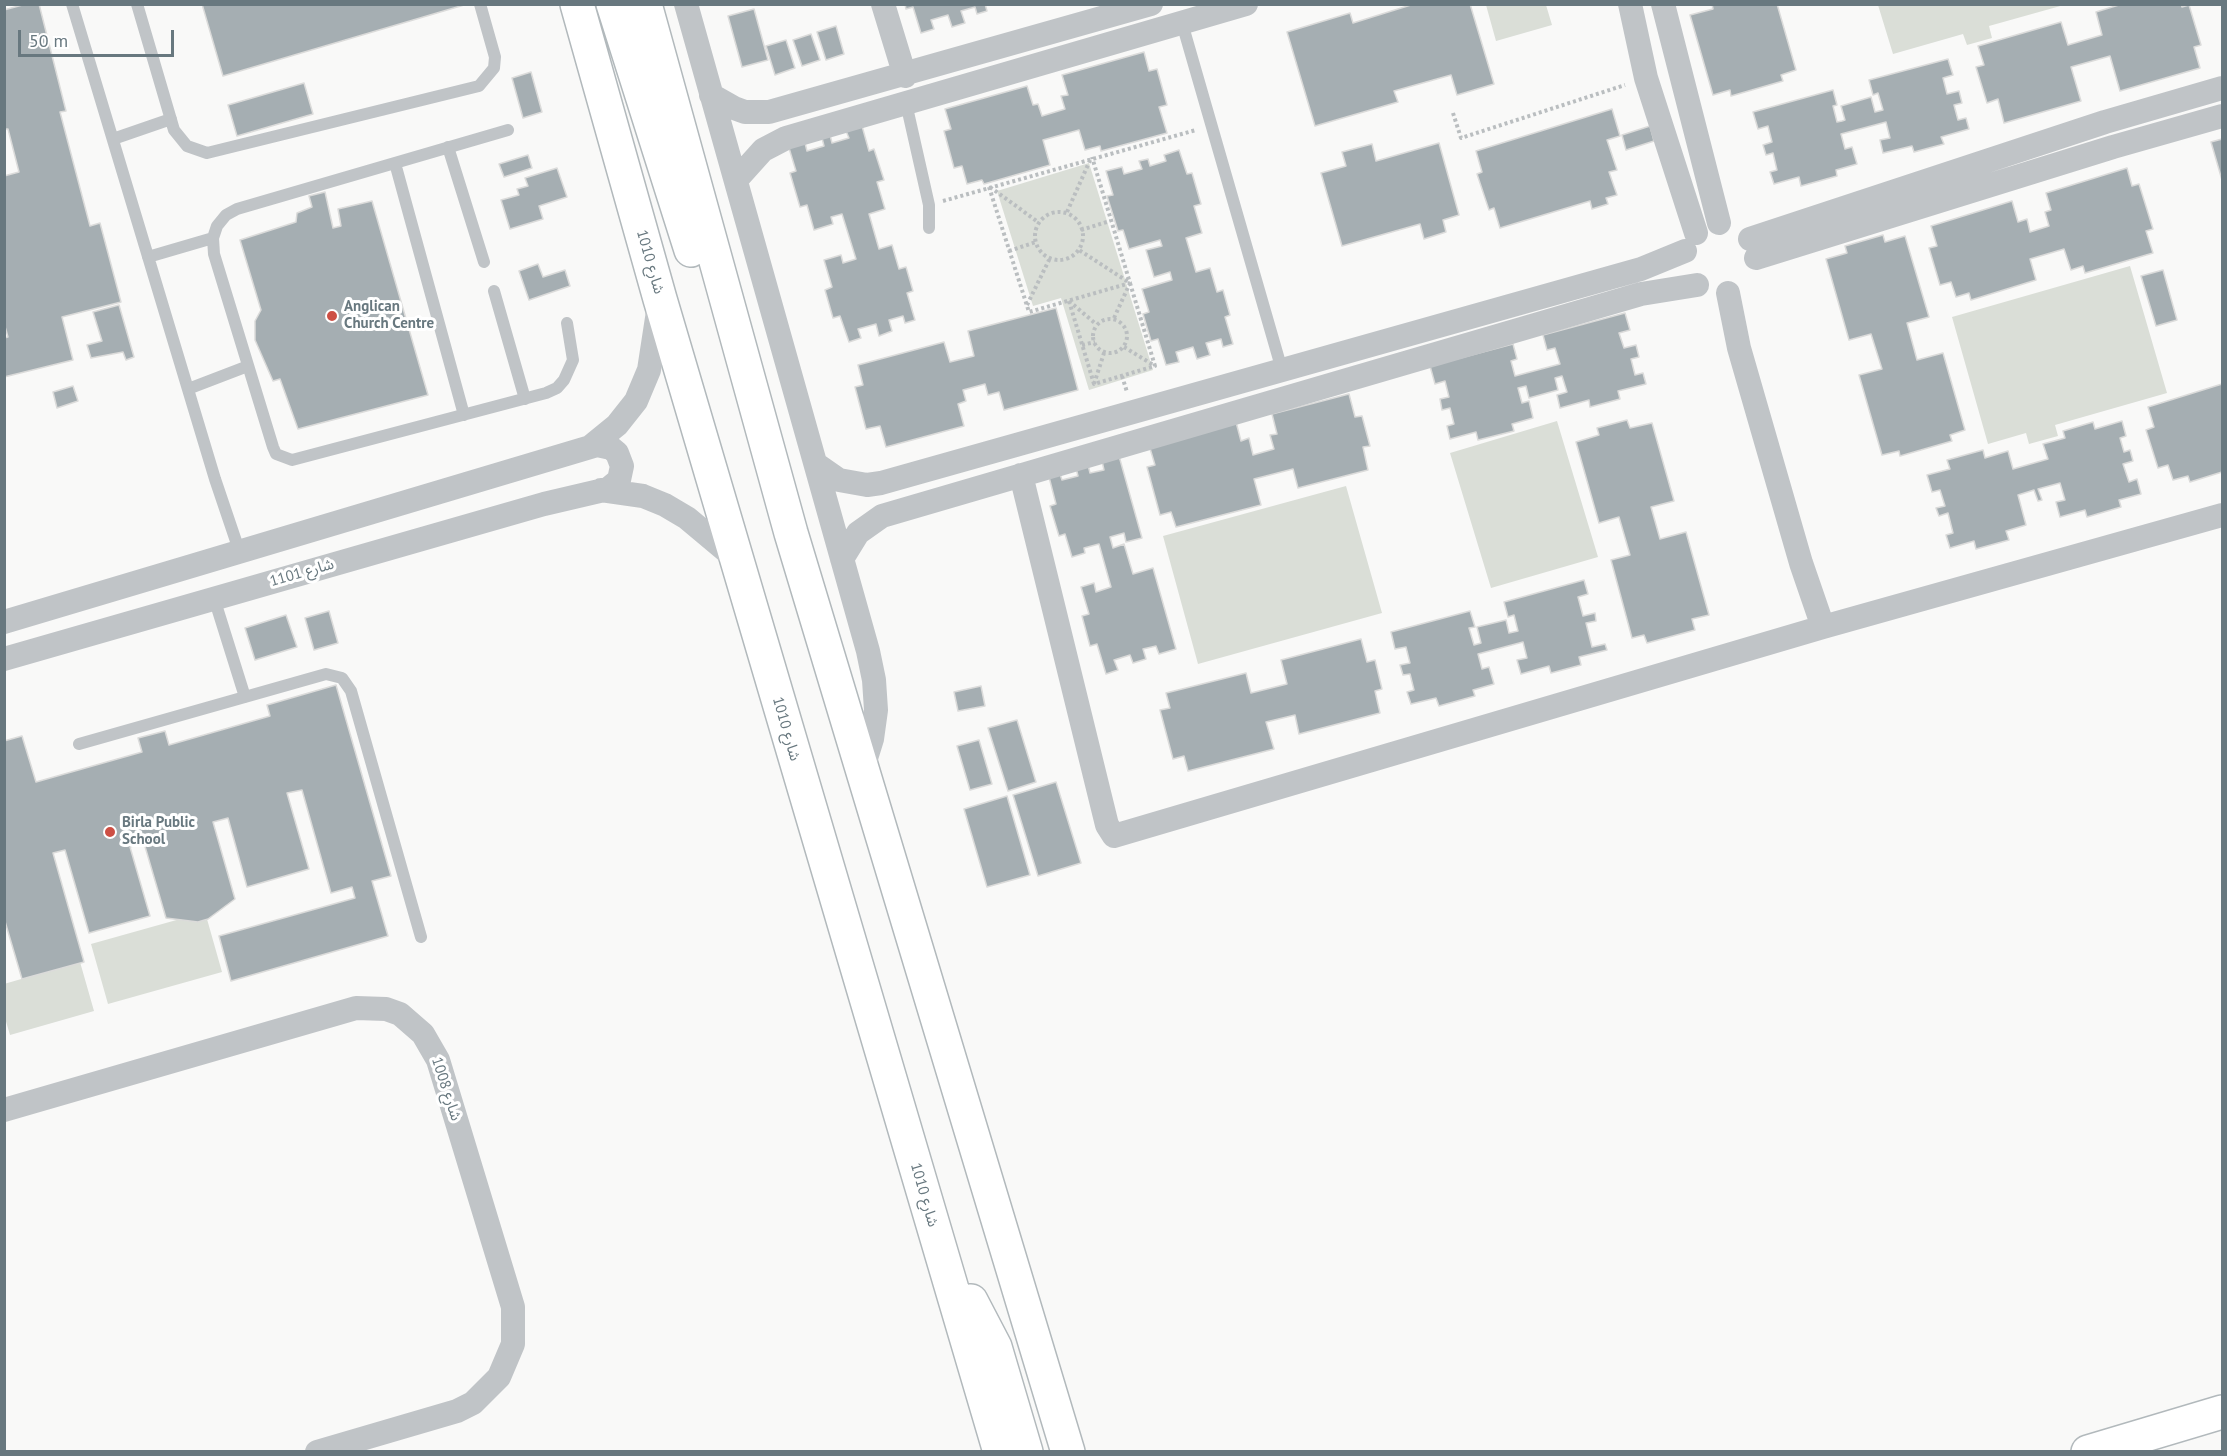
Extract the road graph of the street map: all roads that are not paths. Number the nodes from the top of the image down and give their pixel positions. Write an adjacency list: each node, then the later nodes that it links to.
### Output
1 (72, 4): 23 (lane)
2 (137, 4): 20 (lane)
3 (480, 4): 20 (lane)
4 (577, 4): 36 (street, شارع 1010)
5 (613, 4): 37 (street)
6 (645, 4): 37 (street)
7 (686, 4): 16 (street)
8 (883, 4): 14 (street)
9 (1151, 4): 14 (street)
10 (1246, 4): 13 (street)
11 (1630, 4): 30 (street)
12 (1663, 4): 27 (street)
13 (1182, 23): 17 (street); 40 (lane)
14 (905, 76): 18 (street)
15 (2223, 88): 33 (street)
16 (711, 95): 18 (street); 26 (street)
17 (906, 103): 22 (street); 28 (lane)
18 (779, 110): 22 (street)
19 (2223, 117): 33 (street)
20 (171, 119): 23 (lane)
21 (508, 130): 24 (lane)
22 (786, 138): 26 (street)
23 (114, 139): 31 (lane)
24 (448, 147): 25 (lane); 32 (lane)
25 (394, 163): 29 (lane); 43 (lane)
26 (736, 180): 45 (street)
27 (1719, 223): 30 (street); 33 (street)
28 (928, 228)
29 (213, 238): 31 (lane); 39 (lane)
30 (1690, 242): 34 (street); 40 (street)
31 (148, 257): 41 (lane)
32 (484, 262)
33 (1746, 270): 34 (street); 56 (street)
34 (1697, 285): 46 (street)
35 (494, 291): 42 (lane)
36 (660, 299): 44 (street); 52 (street, شارع 1010)
37 (733, 321): 60 (street)
38 (567, 323): 42 (lane)
39 (248, 366): 41 (lane); 43 (lane)
40 (1282, 370): 47 (street)
41 (188, 389): 51 (lane)
42 (525, 399): 43 (lane)
43 (464, 415)
44 (590, 447): 48 (street, شارع 1101); 51 (street)
45 (816, 464): 47 (street); 53 (street)
46 (1022, 475): 49 (street); 56 (street)
47 (892, 480): 49 (street)
48 (601, 490): 52 (street, شارع 1101); 54 (street, شارع 1101)
49 (896, 511): 53 (street)
50 (2223, 515): 56 (street)
51 (240, 554): 55 (street)
52 (736, 559): 63 (street, شارع 1010)
53 (842, 559): 60 (street)
54 (214, 598): 57 (street, شارع 1101); 58 (lane)
55 (4, 622)
56 (1823, 627)
57 (4, 659)
58 (244, 697): 59 (lane); 61 (lane)
59 (79, 744)
60 (863, 768): 68 (street)
61 (421, 937)
62 (4, 1110): 65 (street, شارع 1008)
63 (933, 1224): 66 (street, شارع 1010); 67 (street)
64 (2223, 1412): 69 (street)
65 (317, 1452)
66 (1000, 1452)
67 (1026, 1452)
68 (1068, 1452)
69 (2088, 1452)

